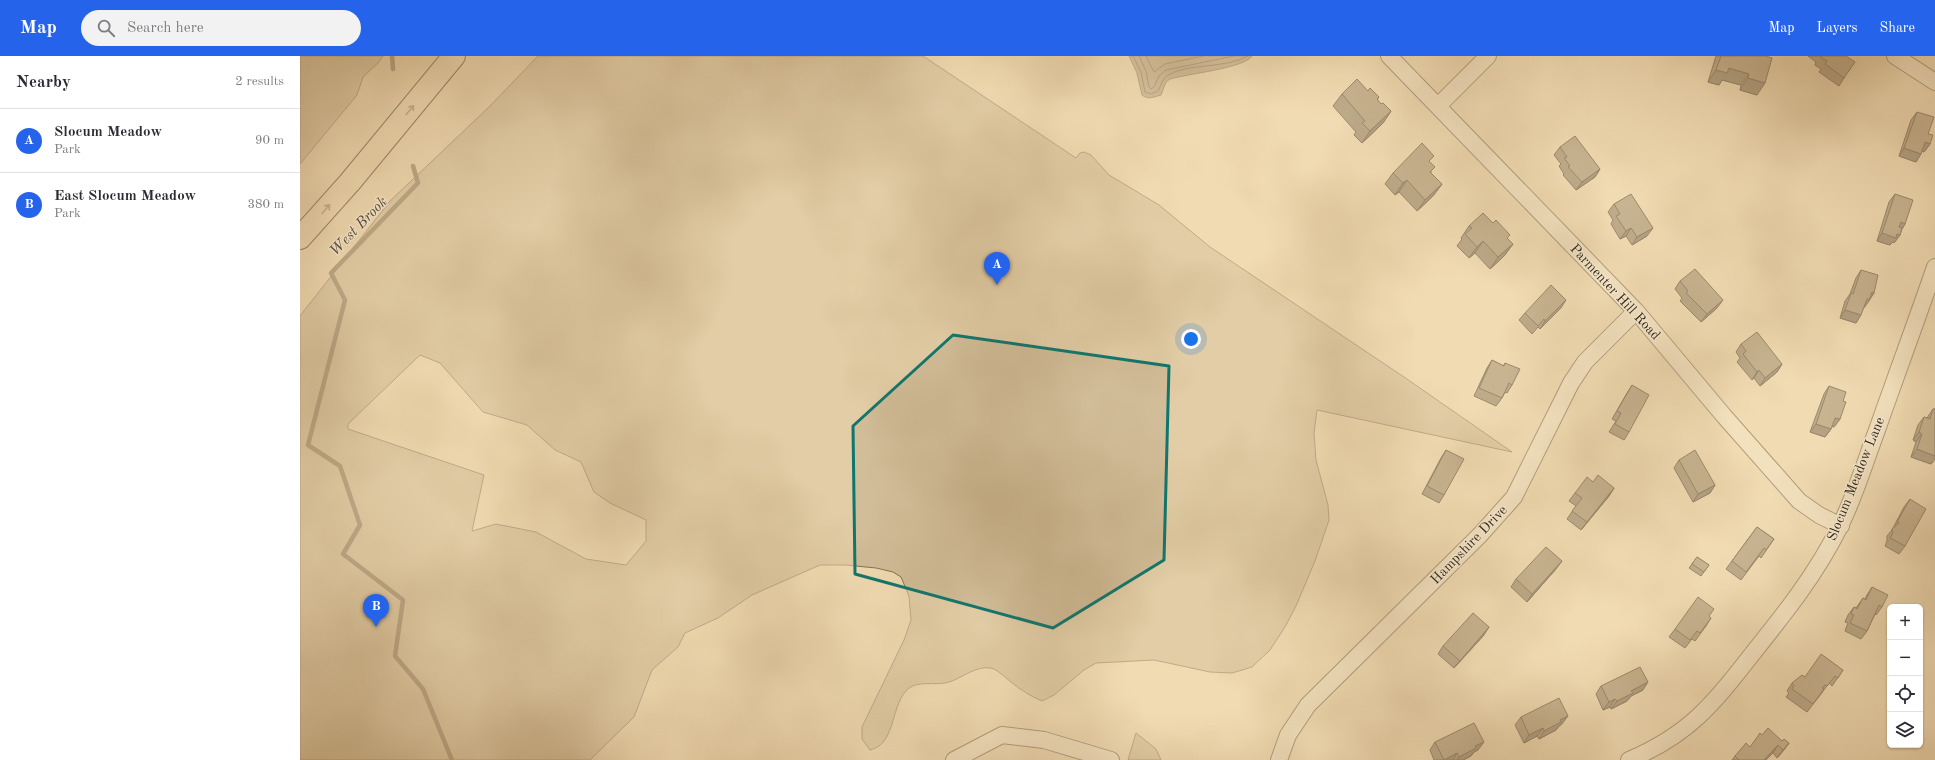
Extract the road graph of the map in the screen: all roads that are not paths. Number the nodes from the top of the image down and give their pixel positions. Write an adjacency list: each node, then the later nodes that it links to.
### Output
1 (454, 56): 7 (highway, one-way to 1)
2 (1389, 56): 6 (street, Parmenter Hill Road)
3 (1488, 56): 6 (street)
4 (1895, 56): 5 (street)
5 (1935, 82)
6 (1438, 106): 9 (street, Parmenter Hill Road)
7 (300, 238)
8 (1935, 267): 10 (street, Slocum Meadow Lane)
9 (1636, 311): 10 (street, Parmenter Hill Road); 14 (street, Hampshire Drive)
10 (1841, 526): 11 (street, Slocum Meadow Lane)
11 (1656, 755): 15 (street, Slocum Meadow Lane)
12 (954, 760): 13 (street)
13 (1110, 760)
14 (1278, 760)
15 (1629, 760)

